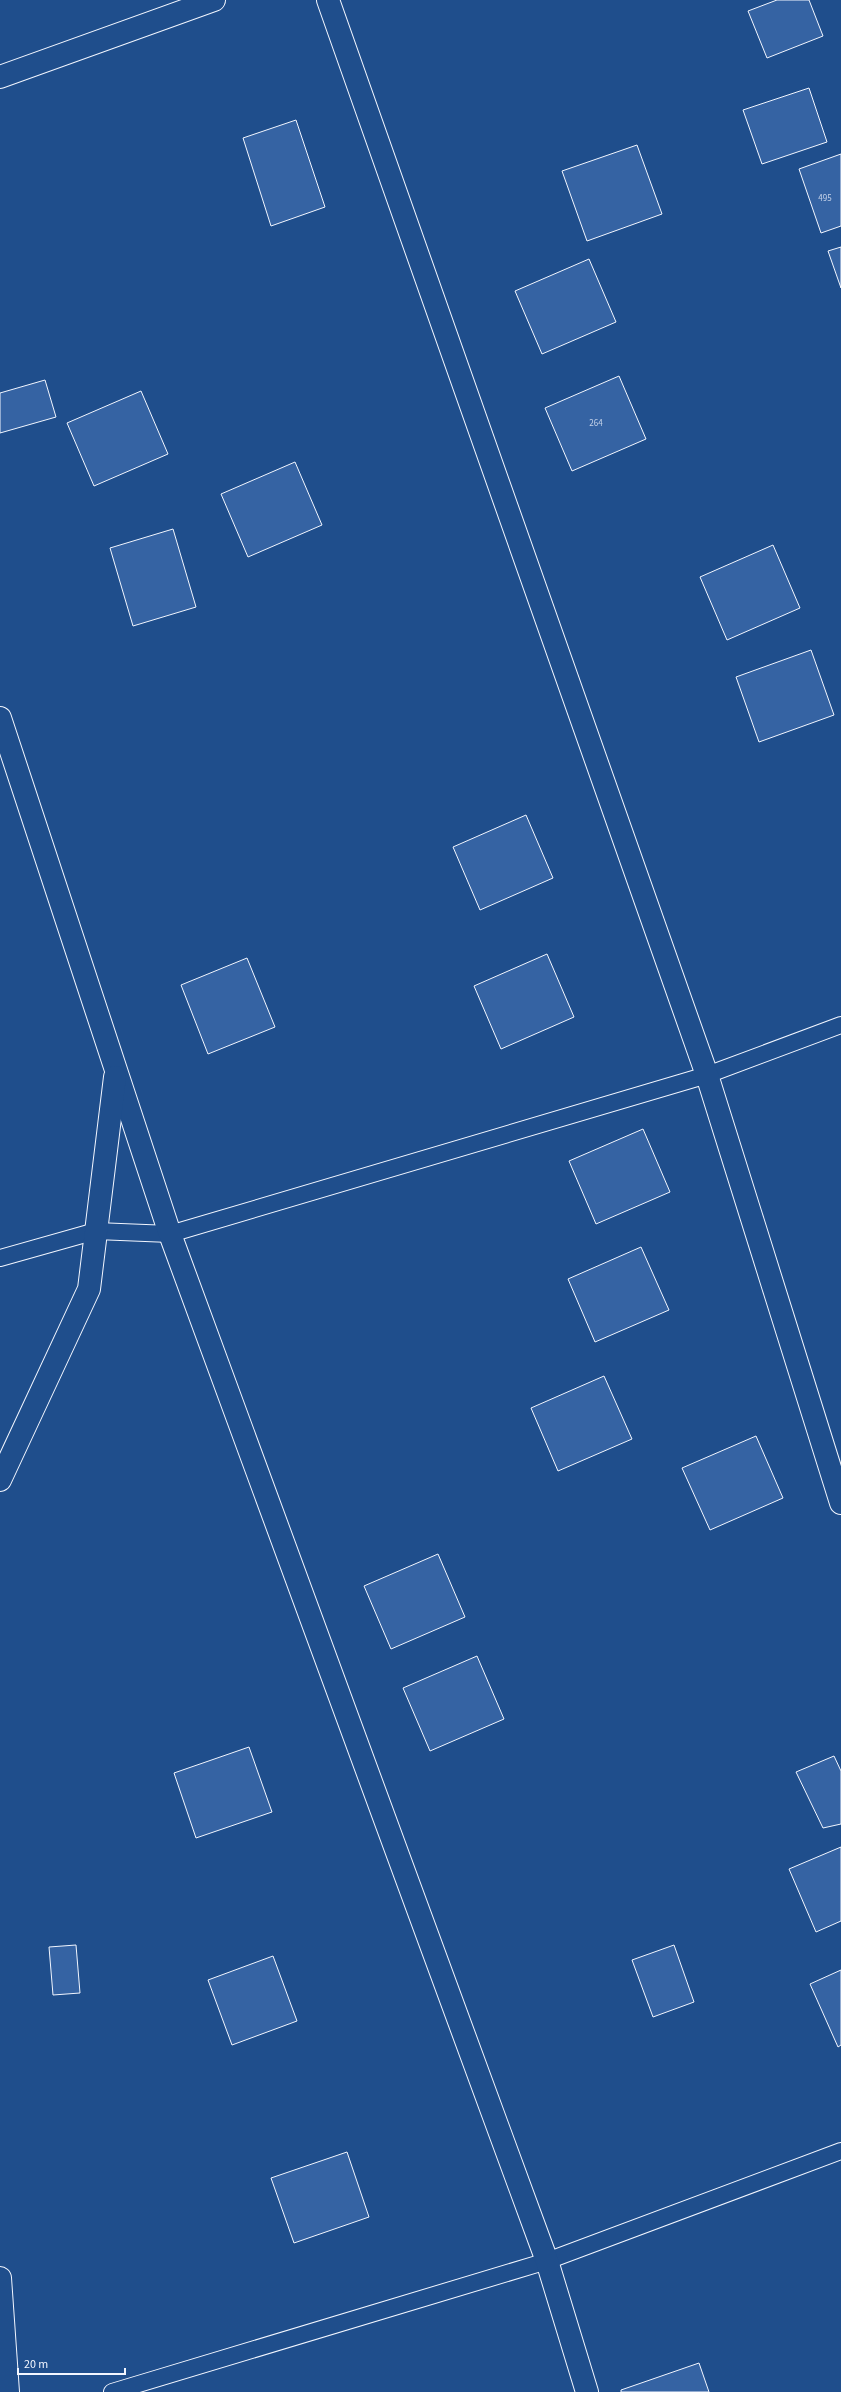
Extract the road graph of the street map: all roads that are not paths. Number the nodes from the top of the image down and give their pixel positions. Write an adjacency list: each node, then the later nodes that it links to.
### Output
1 (214, 0): 3 (street)
2 (328, 0): 7 (street)
3 (0, 77)
4 (0, 718): 6 (street)
5 (841, 1025): 7 (lane)
6 (116, 1071): 8 (street); 9 (street)
7 (707, 1075): 9 (lane); 12 (street)
8 (96, 1230): 9 (lane); 10 (lane); 11 (street)
9 (170, 1234): 14 (street)
10 (0, 1258)
11 (0, 1480)
12 (841, 1503)
13 (841, 2151): 14 (lane)
14 (547, 2261): 17 (lane); 18 (street)
15 (0, 2278): 16 (street)
16 (8, 2392)
17 (112, 2392)
18 (587, 2392)

